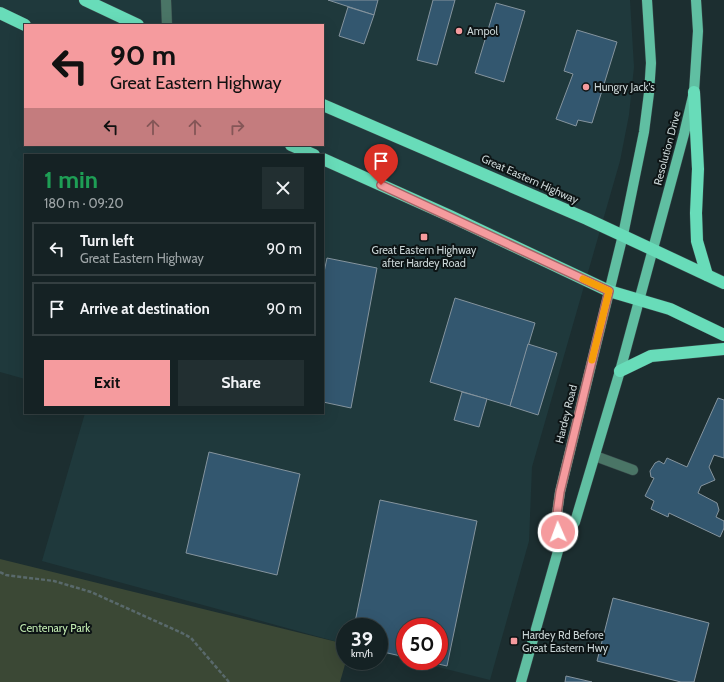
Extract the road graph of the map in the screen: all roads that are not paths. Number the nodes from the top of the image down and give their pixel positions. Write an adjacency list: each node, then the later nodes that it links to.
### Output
1 (166, 0): 7 (street)
2 (647, 0): 14 (main road)
3 (696, 0): 9 (main road, Resolution Drive)
4 (92, 1): 6 (highway)
5 (0, 13): 8 (highway)
6 (136, 24)
7 (167, 24)
8 (24, 25)
9 (694, 92): 15 (main road, Resolution Drive); 16 (highway)
10 (324, 104): 14 (highway, Great Eastern Highway)
11 (293, 146): 12 (highway)
12 (312, 154)
13 (324, 159): 18 (highway)
14 (623, 235): 15 (highway, Great Eastern Highway); 18 (main road)
15 (652, 250): 16 (highway, Great Eastern Highway); 19 (main road, Resolution Drive)
16 (707, 275): 17 (highway, Great Eastern Highway)
17 (724, 283)
18 (609, 291): 19 (highway); 25 (main road, Hardey Road)
19 (639, 299): 20 (highway); 22 (main road, Hardey Road)
20 (724, 335)
21 (724, 349): 22 (highway)
22 (620, 371): 23 (main road, Hardey Road)
23 (595, 456): 24 (street); 25 (main road, Hardey Road)
24 (634, 470)
25 (560, 544): 26 (main road, Hardey Road)
26 (521, 682)

